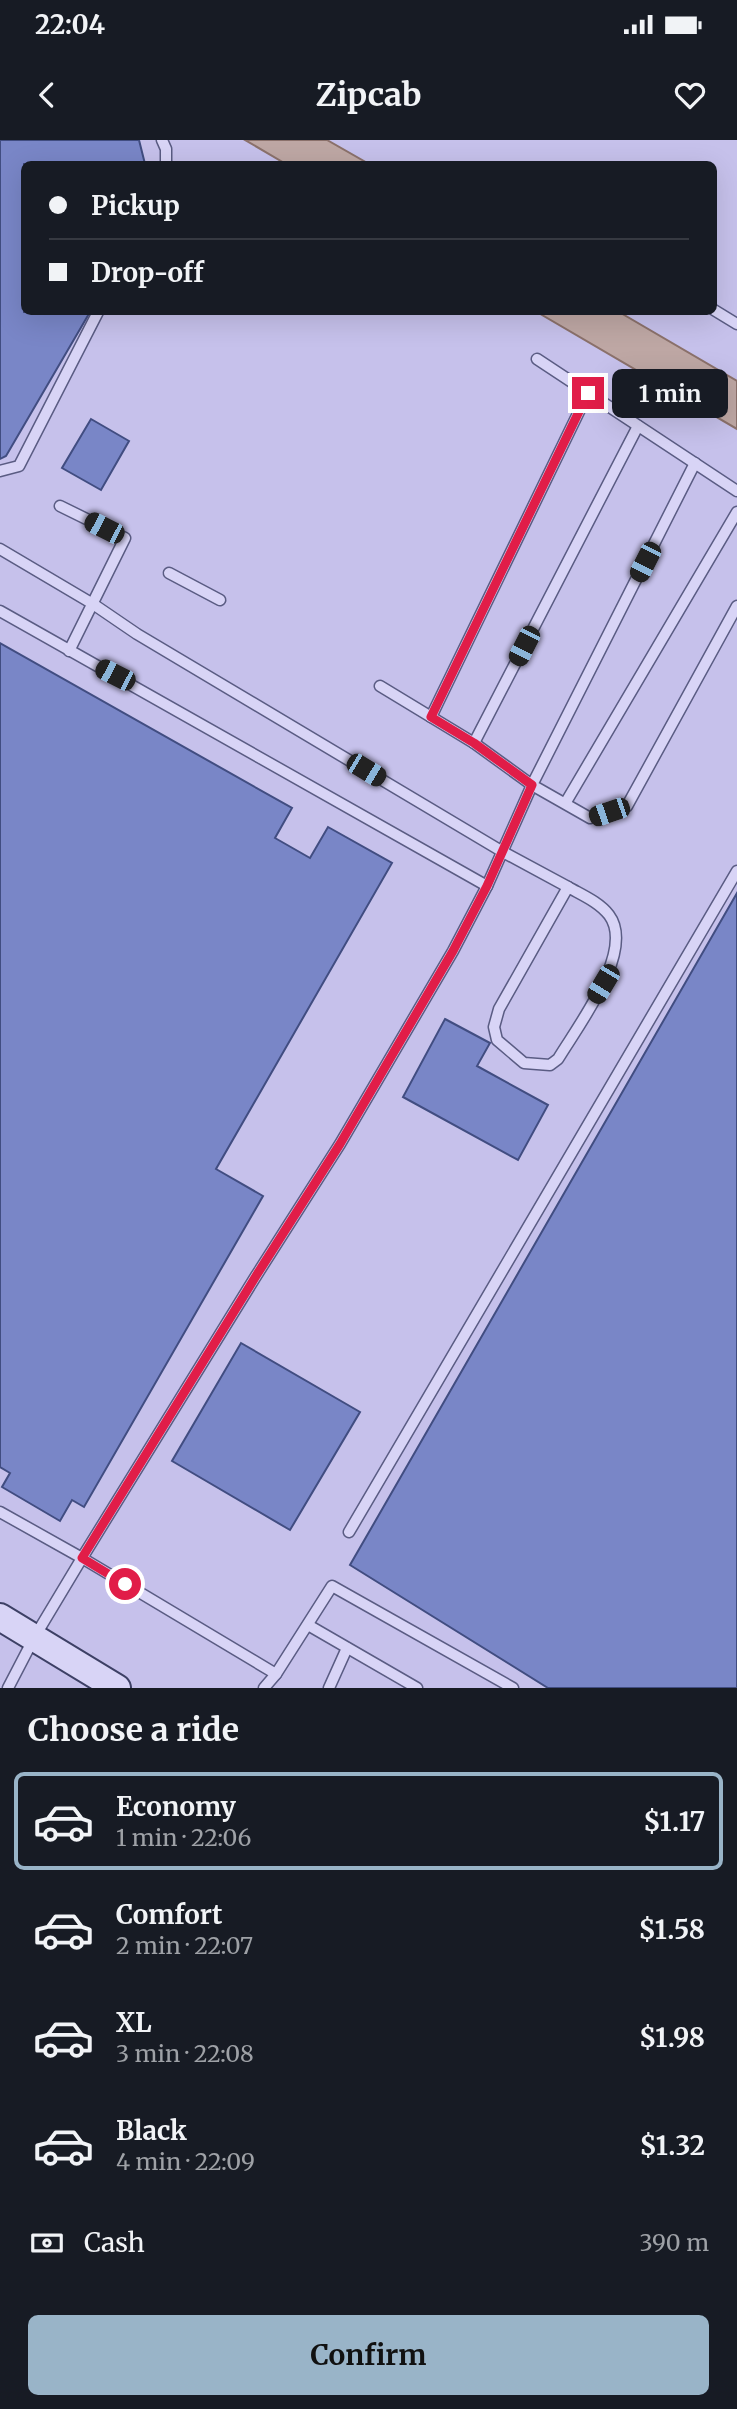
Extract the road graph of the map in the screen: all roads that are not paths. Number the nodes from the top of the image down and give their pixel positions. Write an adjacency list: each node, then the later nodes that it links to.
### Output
1 (162, 140): 2 (lane)
2 (166, 161)
3 (717, 312): 5 (lane)
4 (96, 315): 10 (lane)
5 (737, 324)
6 (537, 359): 7 (lane)
7 (588, 393): 8 (lane); 22 (lane)
8 (638, 426): 9 (lane); 23 (lane)
9 (695, 463): 11 (lane); 24 (lane)
10 (0, 471)
11 (737, 491)
12 (61, 506): 17 (lane)
13 (737, 512): 25 (lane)
14 (0, 549): 17 (lane)
15 (169, 573): 16 (lane)
16 (220, 600)
17 (93, 604): 20 (lane); 26 (lane)
18 (737, 606): 25 (lane)
19 (0, 611): 20 (lane)
20 (69, 651): 28 (lane)
21 (380, 686): 22 (lane)
22 (431, 717): 23 (lane)
23 (474, 743): 24 (lane)
24 (532, 785): 25 (lane); 26 (lane)
25 (566, 803)
26 (503, 852): 28 (lane); 29 (lane)
27 (737, 871): 31 (lane)
28 (487, 886): 32 (lane)
29 (568, 887): 29 (lane)
30 (0, 1512): 32 (lane)
31 (349, 1532)
32 (82, 1558): 35 (lane); 37 (lane)
33 (0, 1617): 35 (street)
34 (307, 1625): 36 (lane); 37 (lane); 43 (lane)
35 (34, 1638): 38 (lane); 39 (street)
36 (347, 1648): 41 (lane); 42 (lane)
37 (276, 1674): 40 (lane)
38 (8, 1688)
39 (117, 1688)
40 (264, 1688)
41 (329, 1688)
42 (417, 1688)
43 (513, 1688)

